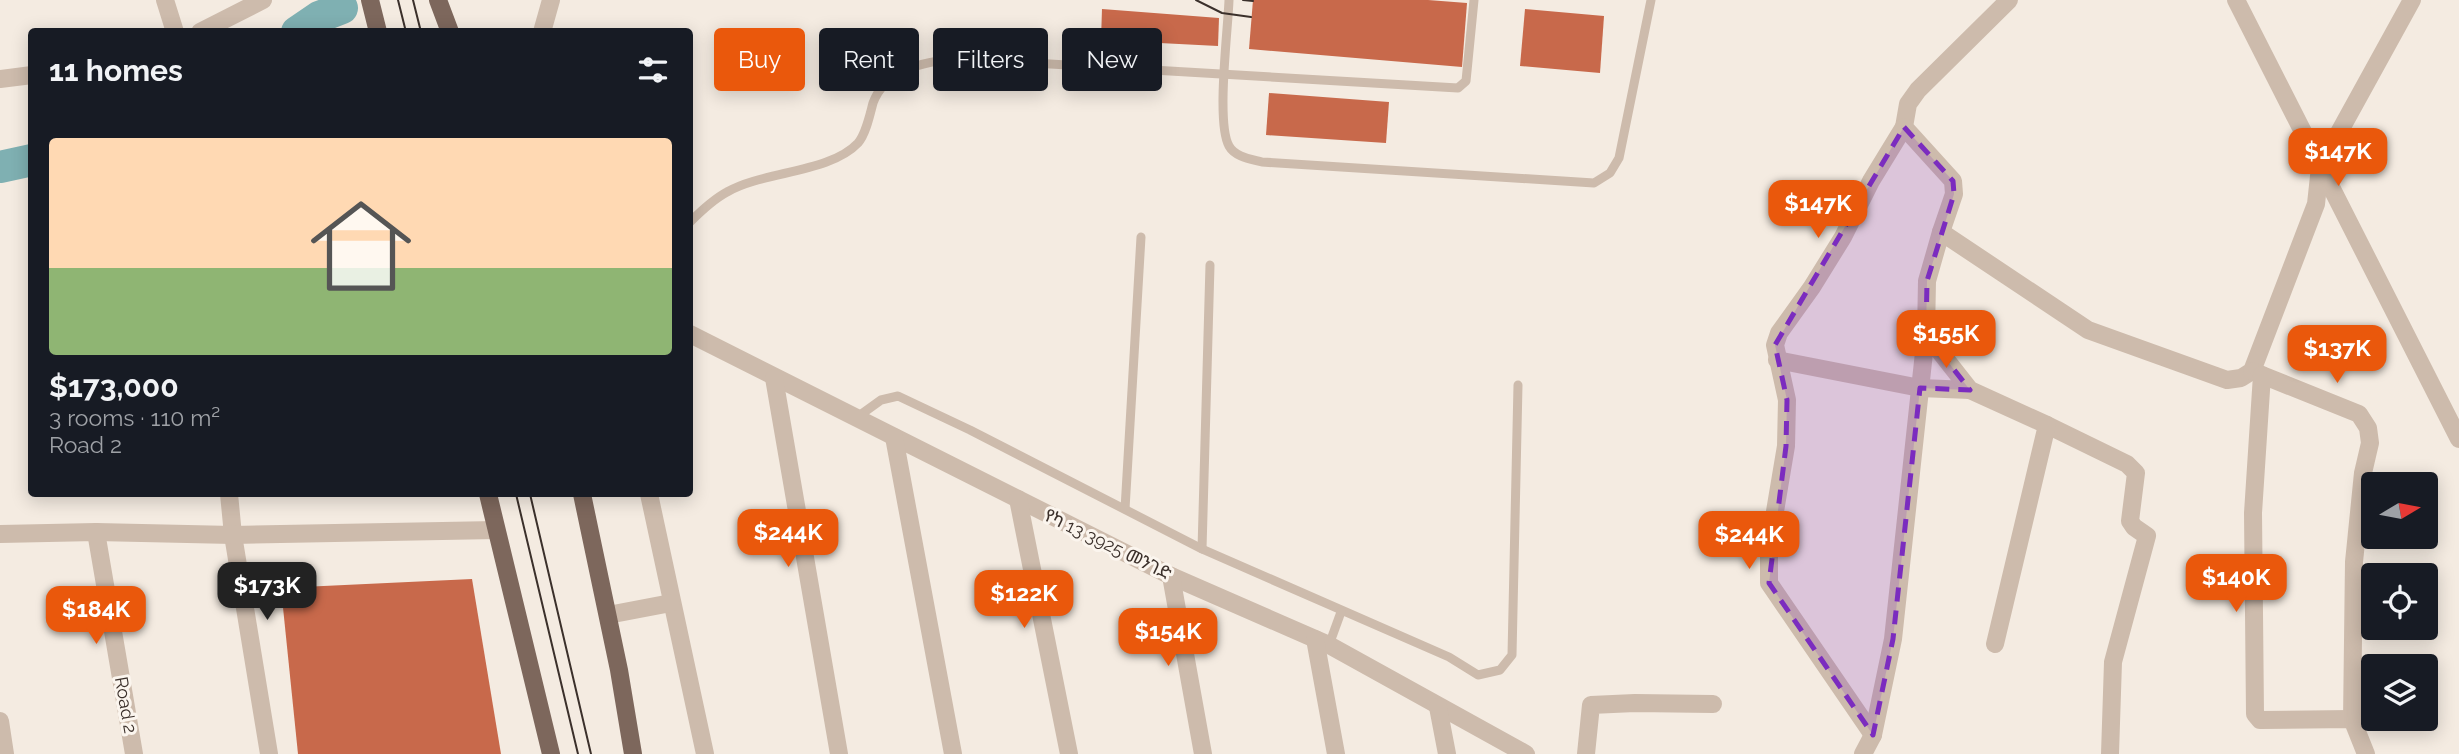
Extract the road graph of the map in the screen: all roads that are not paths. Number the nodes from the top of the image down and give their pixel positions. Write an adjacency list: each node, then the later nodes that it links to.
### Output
1 (165, 0): 12 (street)
2 (263, 0): 13 (street)
3 (370, 0): 14 (main road)
4 (438, 0): 15 (main road)
5 (1229, 0): 18 (lane)
6 (1474, 0): 18 (lane)
7 (1650, 0): 18 (lane)
8 (2010, 0): 20 (street)
9 (2236, 0): 21 (street)
10 (2412, 0): 21 (street)
11 (553, 1): 16 (street)
12 (174, 28)
13 (208, 28)
14 (377, 28)
15 (448, 28)
16 (543, 28)
17 (28, 76): 19 (street)
18 (1224, 76): 22 (lane)
19 (0, 79)
20 (1904, 127): 23 (street); 28 (street)
21 (2320, 167): 29 (street); 37 (street)
22 (693, 220)
23 (1941, 232): 26 (street); 29 (street)
24 (1141, 237): 43 (lane)
25 (1210, 265): 48 (lane)
26 (1926, 334): 32 (street); 33 (street)
27 (693, 336): 30 (street, የካ 13 3925 መንገድ)
28 (1777, 360): 32 (street); 59 (street)
29 (2257, 373): 57 (street); 57 (street)
30 (774, 377): 34 (street, የካ 13 3925 መንገድ); 66 (street)
31 (1518, 385): 51 (lane)
32 (1920, 388): 33 (street); 59 (street)
33 (1970, 390): 35 (street)
34 (856, 418): 36 (street, የካ 13 3925 መንገድ); 43 (lane)
35 (2047, 425): 54 (street); 75 (street)
36 (894, 437): 42 (street, የካ 13 3925 መንገድ); 67 (street)
37 (2459, 439)
38 (229, 497): 47 (street)
39 (489, 497): 44 (main road)
40 (583, 497): 52 (main road)
41 (650, 497): 50 (street)
42 (1018, 499): 49 (street, የካ 13 3925 መንገድ); 68 (street)
43 (1125, 509): 48 (lane)
44 (496, 530): 47 (street); 63 (main road)
45 (96, 532): 46 (street); 47 (street); 61 (street, Road 2)
46 (0, 534)
47 (233, 535): 62 (street)
48 (1202, 549): 51 (lane)
49 (1171, 576): 53 (street, የካ 13 3925 መንገድ); 69 (street)
50 (671, 603): 52 (street); 65 (street)
51 (1341, 611): 53 (lane)
52 (608, 615): 64 (main road)
53 (1322, 642): 56 (street, የካ 13 3925 መንገድ); 70 (street)
54 (1996, 644)
55 (1713, 704): 73 (street)
56 (1438, 707): 71 (street); 72 (street, የካ 13 3925 መንገድ)
57 (2352, 719): 76 (street)
58 (0, 722): 60 (street)
59 (1873, 735): 74 (street)
60 (5, 754)
61 (134, 754)
62 (269, 754)
63 (551, 754)
64 (633, 754)
65 (705, 754)
66 (839, 754)
67 (953, 754)
68 (1069, 754)
69 (1203, 754)
70 (1336, 754)
71 (1447, 754)
72 (1526, 754)
73 (1586, 754)
74 (1863, 754)
75 (2110, 754)
76 (2366, 754)

